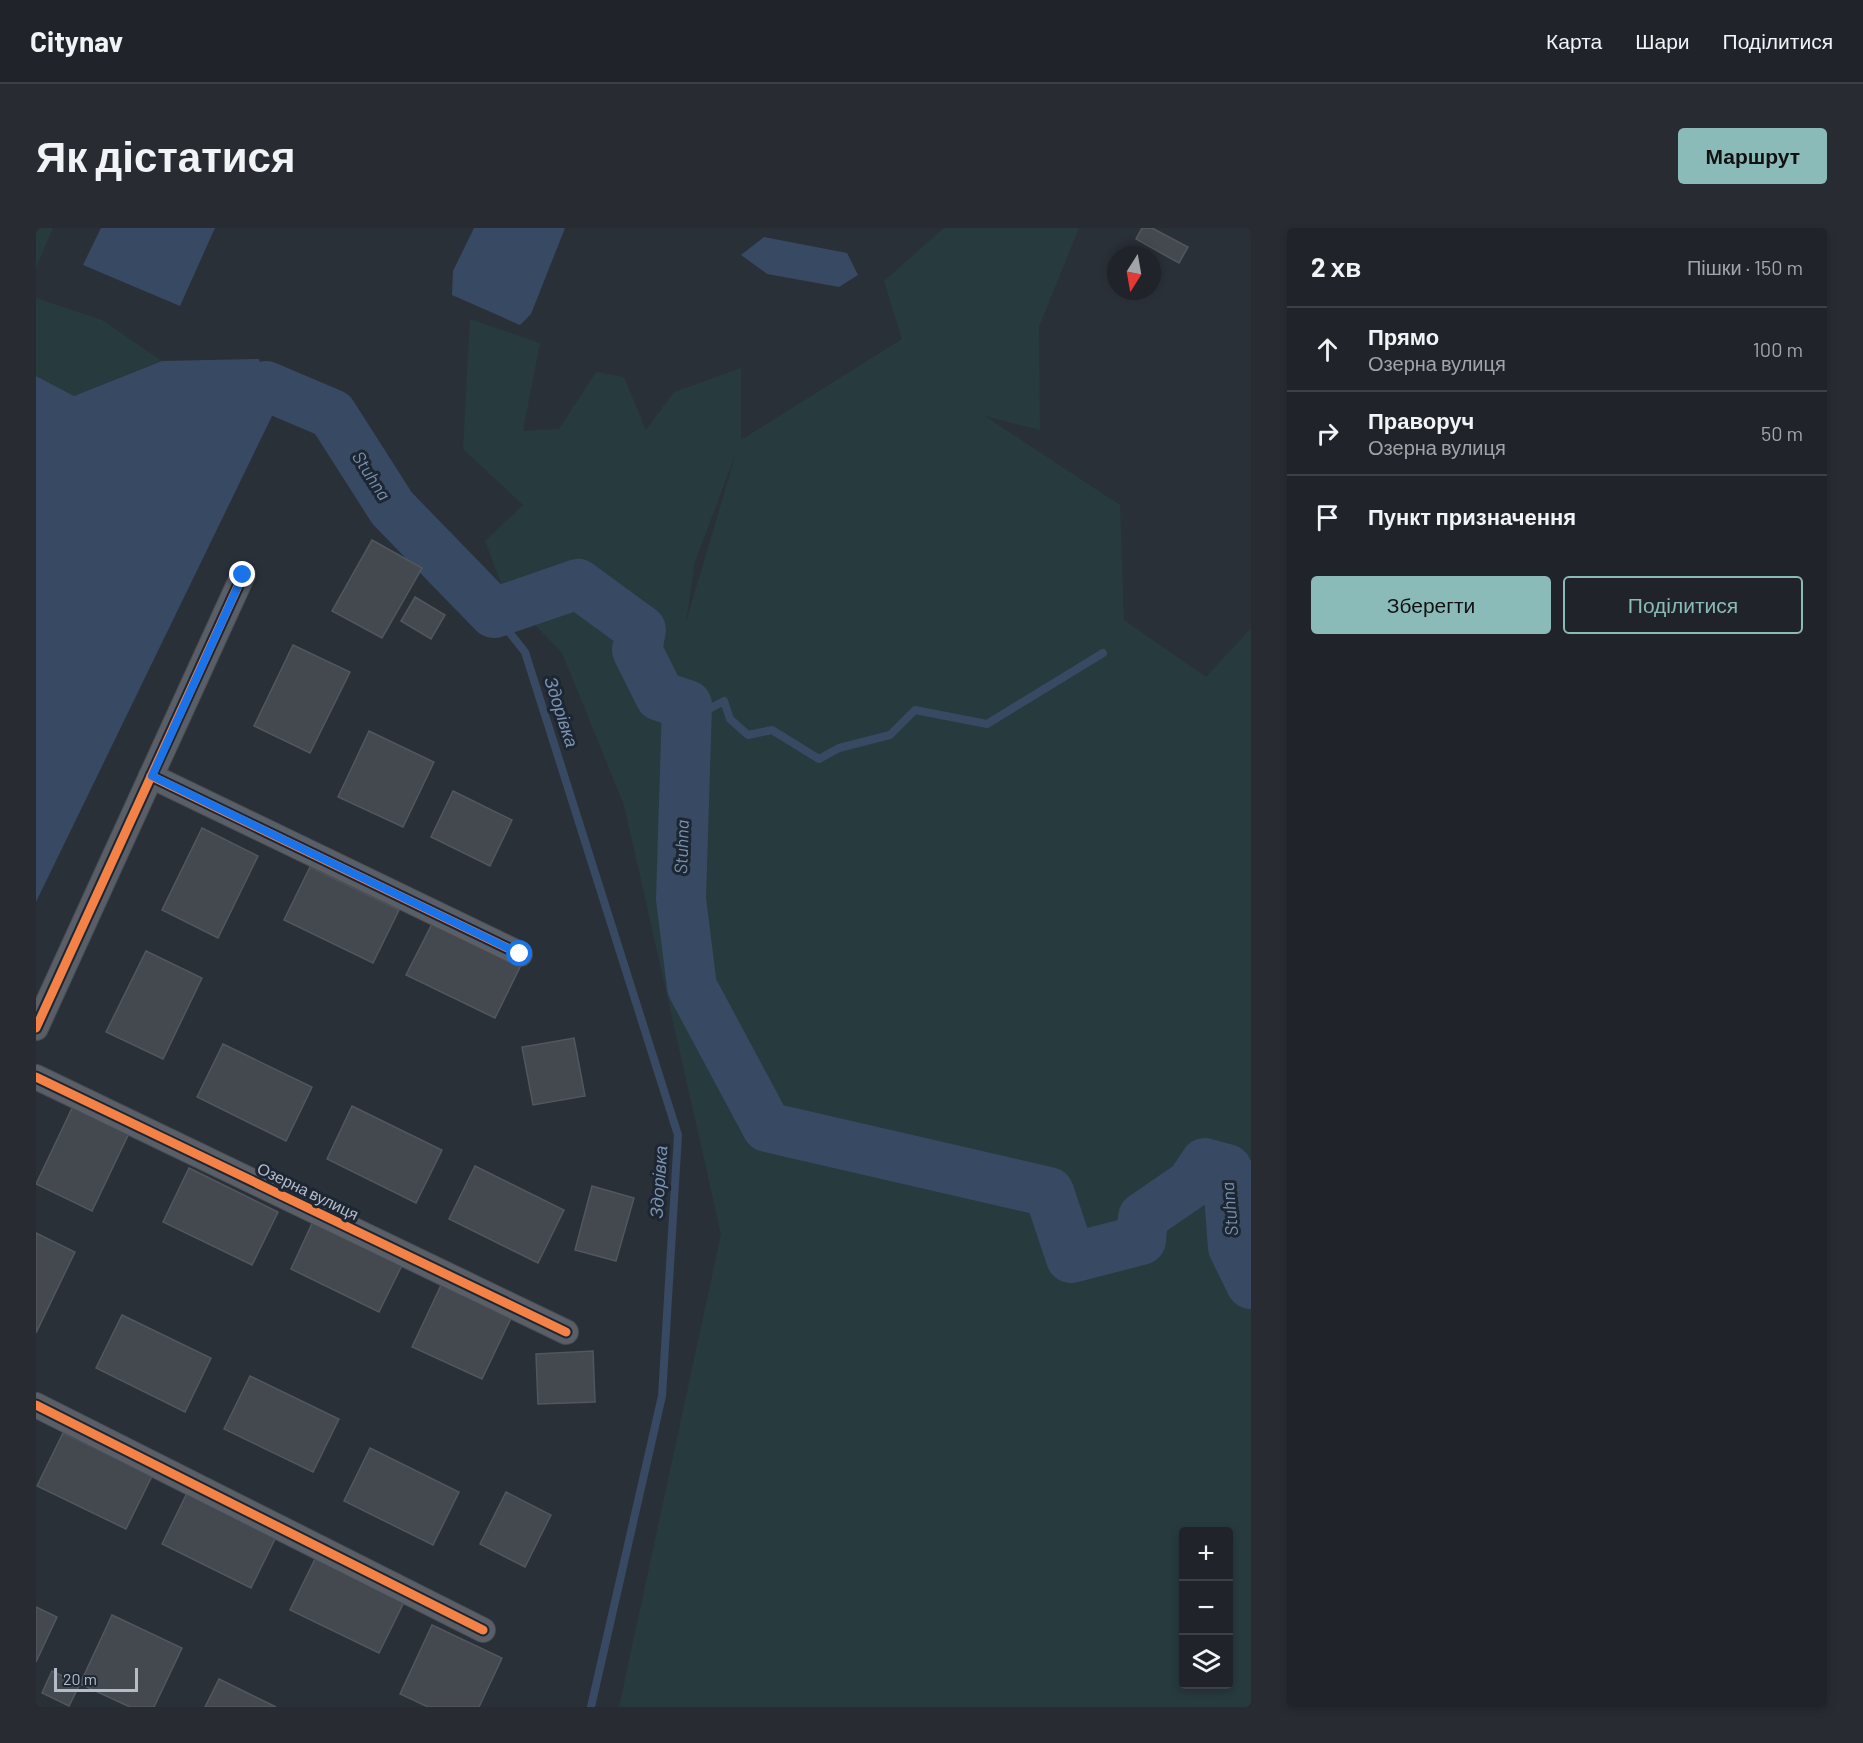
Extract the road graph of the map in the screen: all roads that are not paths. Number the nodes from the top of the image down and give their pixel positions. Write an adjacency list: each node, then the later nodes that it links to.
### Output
1 (243, 575): 2 (street)
2 (152, 776): 3 (street); 4 (street)
3 (520, 954)
4 (36, 1028)
5 (36, 1077): 6 (street, Озерна вулиця)
6 (566, 1332)
7 (36, 1405): 8 (street)
8 (483, 1630)

